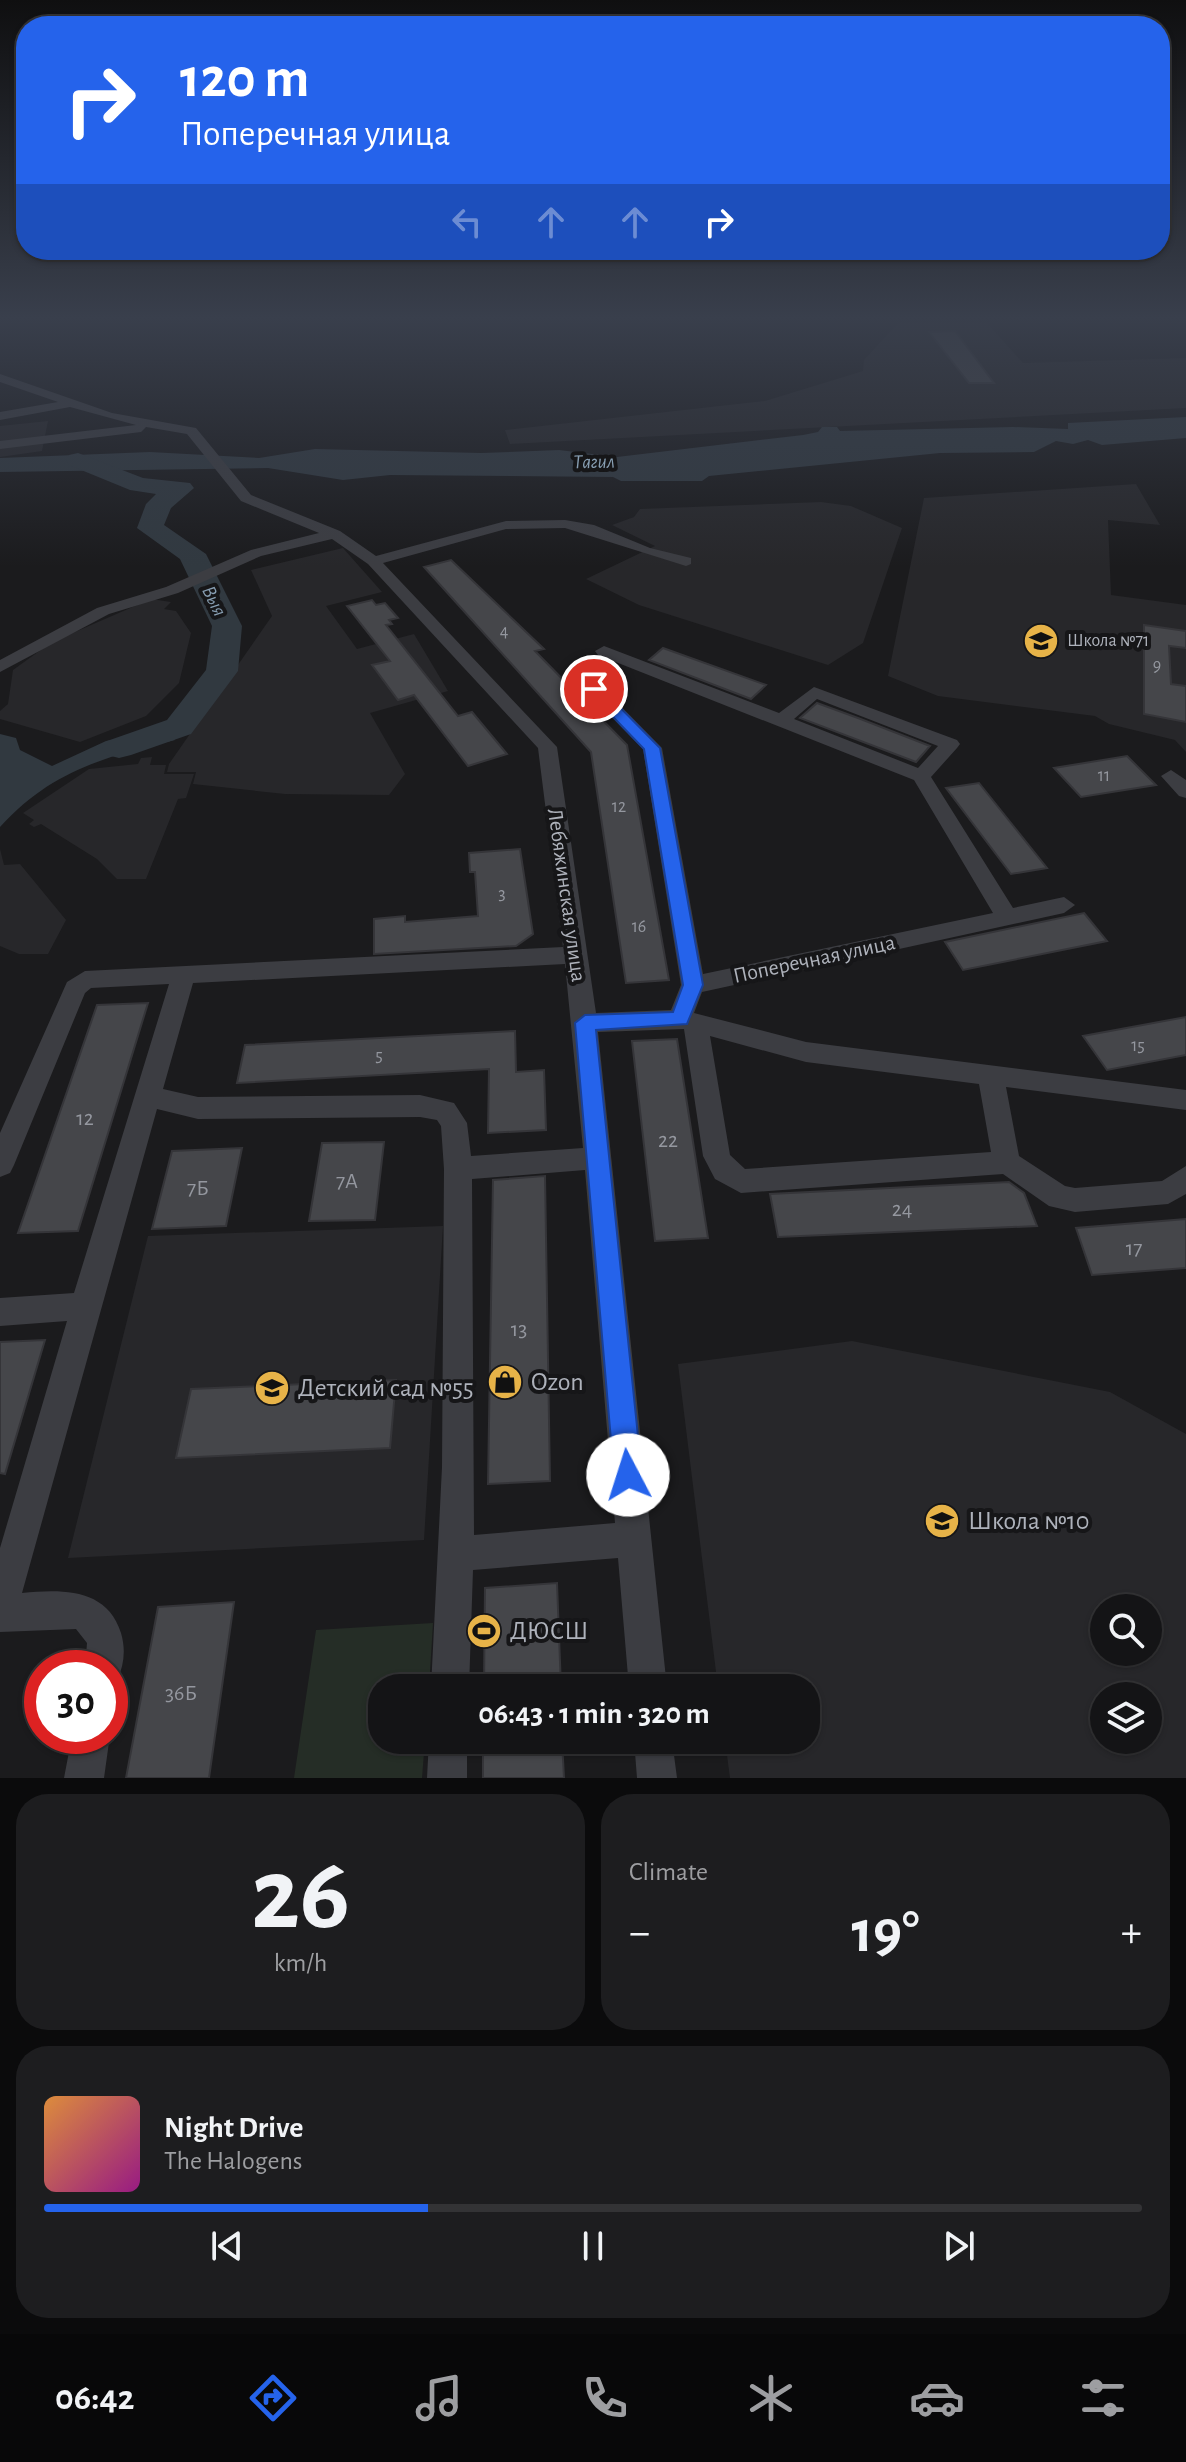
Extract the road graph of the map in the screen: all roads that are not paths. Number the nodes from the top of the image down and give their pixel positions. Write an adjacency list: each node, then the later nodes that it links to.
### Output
1 (65, 401): 2 (street)
2 (70, 403): 3 (street); 4 (street)
3 (0, 416)
4 (158, 425): 5 (street); 6 (street, Лебяжинская улица)
5 (0, 445)
6 (328, 531): 7 (street, Лебяжинская улица); 10 (street)
7 (373, 561): 8 (street); 18 (street, Лебяжинская улица)
8 (686, 561)
9 (604, 651): 12 (street)
10 (2, 666)
11 (594, 689): 20 (street)
12 (782, 720): 13 (street); 13 (street)
13 (921, 776): 17 (street)
14 (1171, 776): 15 (street)
15 (1186, 792)
16 (1064, 905): 17 (street, Поперечная улица)
17 (1007, 917): 20 (street, Поперечная улица)
18 (575, 955): 19 (street); 22 (street, Лебяжинская улица)
19 (183, 977): 24 (street); 28 (street)
20 (693, 985): 21 (street)
21 (687, 1021): 22 (street); 23 (street); 27 (street)
22 (585, 1023): 26 (street, Лебяжинская улица)
23 (991, 1078): 25 (street); 27 (street)
24 (148, 1096): 29 (street); 31 (street)
25 (1186, 1100)
26 (598, 1158): 29 (street); 33 (street, Лебяжинская улица)
27 (1007, 1162): 30 (street)
28 (0, 1165)
29 (458, 1169): 34 (street)
30 (1186, 1178)
31 (85, 1306): 32 (street); 35 (street)
32 (0, 1312)
33 (634, 1539): 34 (street); 38 (street, Лебяжинская улица)
34 (455, 1554): 37 (street)
35 (0, 1611): 36 (street)
36 (107, 1650)
37 (451, 1674)
38 (647, 1674)
39 (88, 1754): 42 (street)
40 (448, 1754): 43 (street)
41 (654, 1754): 44 (street)
42 (84, 1778)
43 (447, 1778)
44 (657, 1778)

